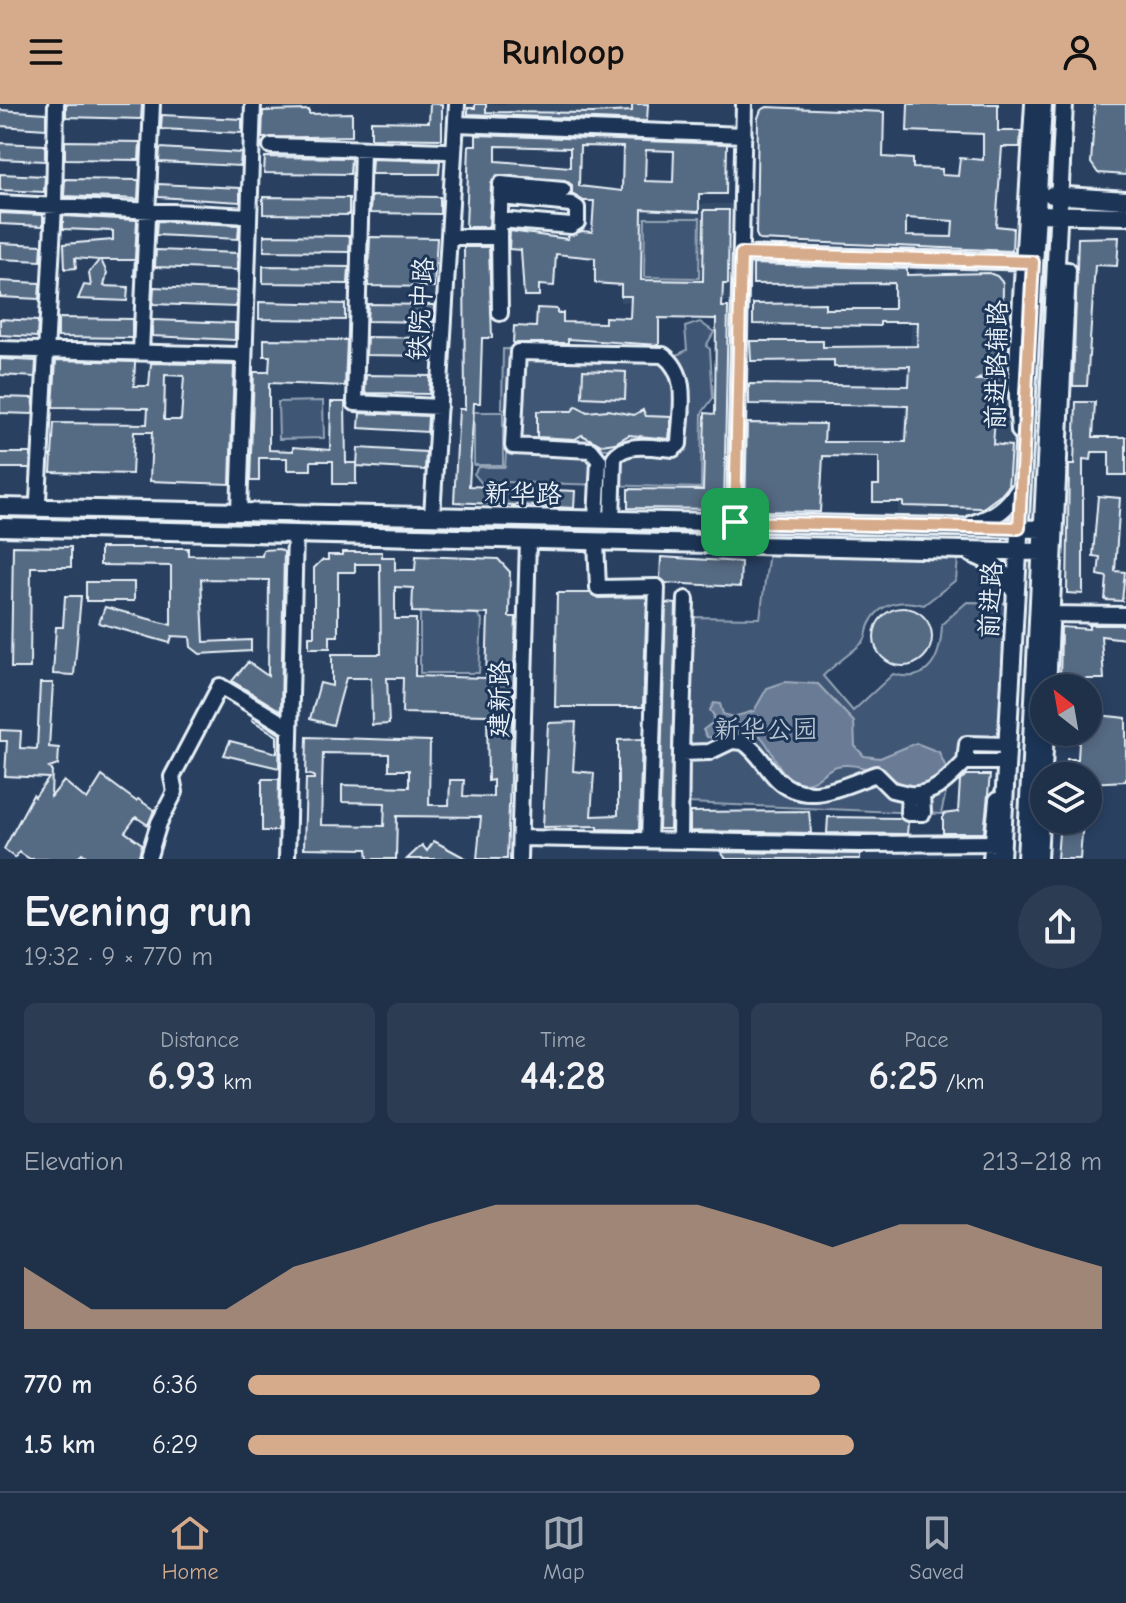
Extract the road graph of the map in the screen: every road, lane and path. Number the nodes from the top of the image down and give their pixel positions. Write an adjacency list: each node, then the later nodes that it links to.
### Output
1 (56, 104): 20 (street)
2 (152, 104): 21 (street)
3 (253, 104): 24 (street)
4 (457, 104): 9 (street, 铁院中路)
5 (744, 104): 10 (street)
6 (1033, 104): 30 (street)
7 (1043, 104): 15 (main road, 前进路)
8 (1064, 104): 16 (main road, 前进路)
9 (457, 124): 10 (street); 27 (street, 铁院中路)
10 (744, 135): 29 (street)
11 (271, 146): 12 (street)
12 (362, 149): 13 (street); 37 (street)
13 (446, 151)
14 (563, 190): 17 (street)
15 (1036, 194): 16 (main road); 23 (main road, 前进路)
16 (1061, 195): 18 (main road); 22 (main road, 前进路)
17 (501, 197): 26 (street); 26 (street)
18 (1126, 200)
19 (0, 203): 20 (street)
20 (54, 206): 21 (street); 34 (street)
21 (149, 211): 24 (street); 35 (street)
22 (1060, 213): 23 (main road); 25 (main road); 31 (main road, 前进路)
23 (1035, 214): 30 (main road, 前进路)
24 (249, 216): 45 (street)
25 (1126, 216)
26 (500, 220): 28 (street)
27 (450, 237): 28 (street); 37 (street, 铁院中路)
28 (499, 237): 32 (street)
29 (741, 254): 30 (street); 48 (street)
30 (1028, 262): 40 (main road, 前进路)
31 (1057, 269): 52 (main road, 前进路); 61 (street)
32 (500, 313)
33 (0, 349): 34 (street)
34 (46, 349): 35 (street); 42 (street)
35 (141, 352): 36 (street)
36 (238, 355)
37 (439, 407): 46 (street, 铁院中路)
38 (625, 448): 39 (street); 39 (street); 47 (street)
39 (579, 449): 47 (street)
40 (1021, 486): 50 (main road); 51 (main road, 前进路)
41 (0, 498): 42 (main road)
42 (38, 500): 44 (main road)
43 (0, 507): 44 (main road, 新华路)
44 (72, 509): 45 (main road, 新华路)
45 (239, 512): 46 (main road, 新华路)
46 (432, 516): 47 (main road, 新华路)
47 (604, 520): 48 (main road, 新华路)
48 (735, 522): 50 (main road, 新华路)
49 (0, 527): 53 (main road, 新华路)
50 (964, 527): 51 (main road, 新华路)
51 (1019, 528): 52 (main road, 新华路); 57 (main road, 前进路)
52 (1044, 529): 58 (main road, 前进路)
53 (295, 534): 54 (main road, 新华路); 66 (street)
54 (528, 540): 55 (main road, 新华路); 70 (street, 建新路)
55 (596, 541): 56 (main road, 新华路); 65 (street)
56 (959, 549): 57 (main road, 新华路); 59 (main road)
57 (1018, 551): 58 (main road, 新华路); 59 (main road, 前进路)
58 (1043, 552): 61 (main road, 前进路)
59 (1016, 593): 69 (main road, 前进路)
60 (686, 599): 64 (street)
61 (1046, 614): 62 (street); 63 (street); 79 (main road, 前进路)
62 (1126, 615)
63 (1048, 674)
64 (682, 713): 65 (street); 68 (street)
65 (653, 714): 71 (street)
66 (290, 728): 75 (street); 76 (street)
67 (1045, 746): 80 (street)
68 (688, 753): 69 (street); 72 (street)
69 (1004, 754): 73 (main road, 前进路)
70 (520, 838): 71 (street); 77 (street, 建新路)
71 (649, 840): 72 (street)
72 (680, 841): 74 (street)
73 (999, 849): 74 (street); 78 (street)
74 (858, 852)
75 (148, 859)
76 (287, 859)
77 (519, 859)
78 (991, 859)
79 (1026, 859)
80 (1039, 859)

